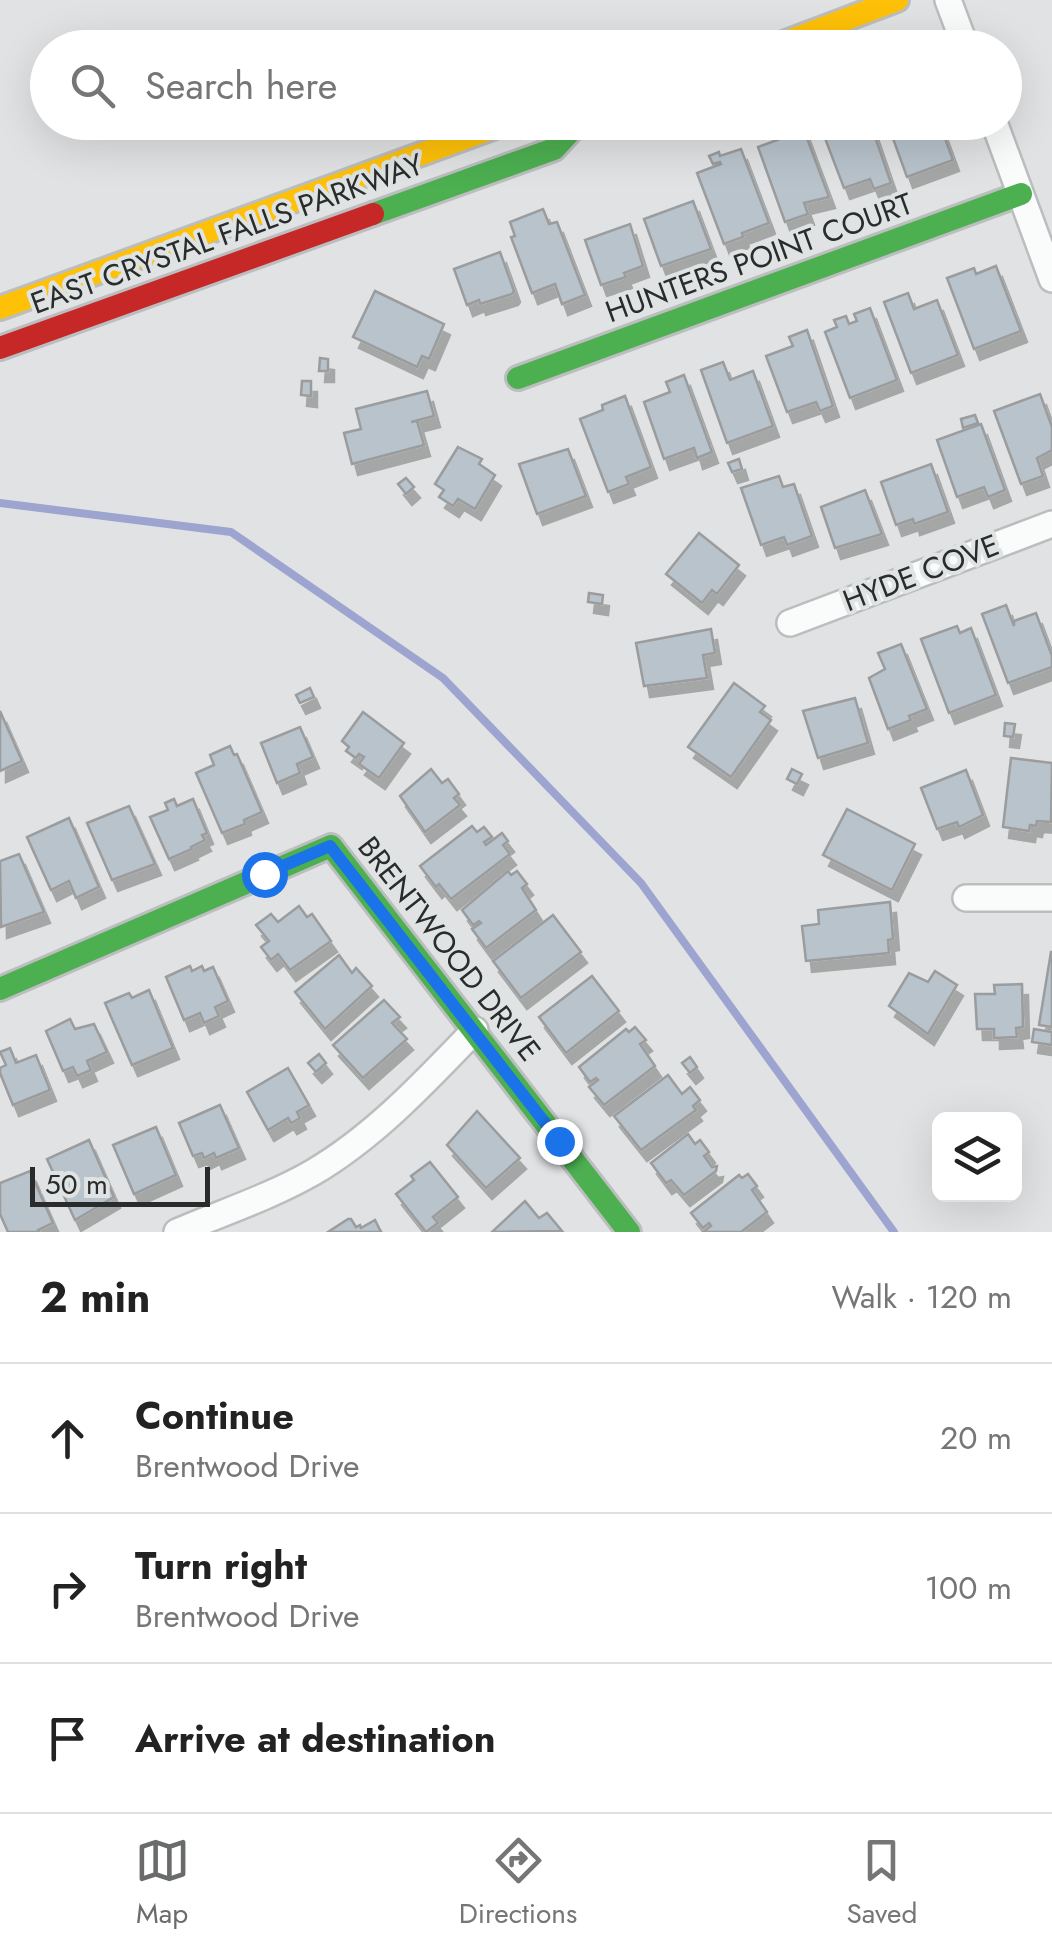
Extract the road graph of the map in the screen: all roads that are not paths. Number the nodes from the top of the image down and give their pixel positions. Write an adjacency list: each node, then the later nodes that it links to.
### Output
1 (897, 0): 3 (street)
2 (948, 0): 4 (street)
3 (818, 30)
4 (959, 30)
5 (460, 140): 10 (street, EAST CRYSTAL FALLS PARKWAY)
6 (562, 140): 11 (street, EAST CRYSTAL FALLS PARKWAY)
7 (1001, 140): 8 (street)
8 (1021, 194): 9 (street); 12 (street, HUNTERS POINT COURT)
9 (1052, 279)
10 (0, 308)
11 (0, 348)
12 (518, 378)
13 (1052, 524): 14 (street, HYDE COVE)
14 (790, 623)
15 (966, 898): 16 (street)
16 (1052, 898)
17 (0, 989): 18 (street, BRENTWOOD DRIVE)
18 (475, 1030): 19 (street); 20 (street, BRENTWOOD DRIVE)
19 (177, 1232)
20 (629, 1232)

